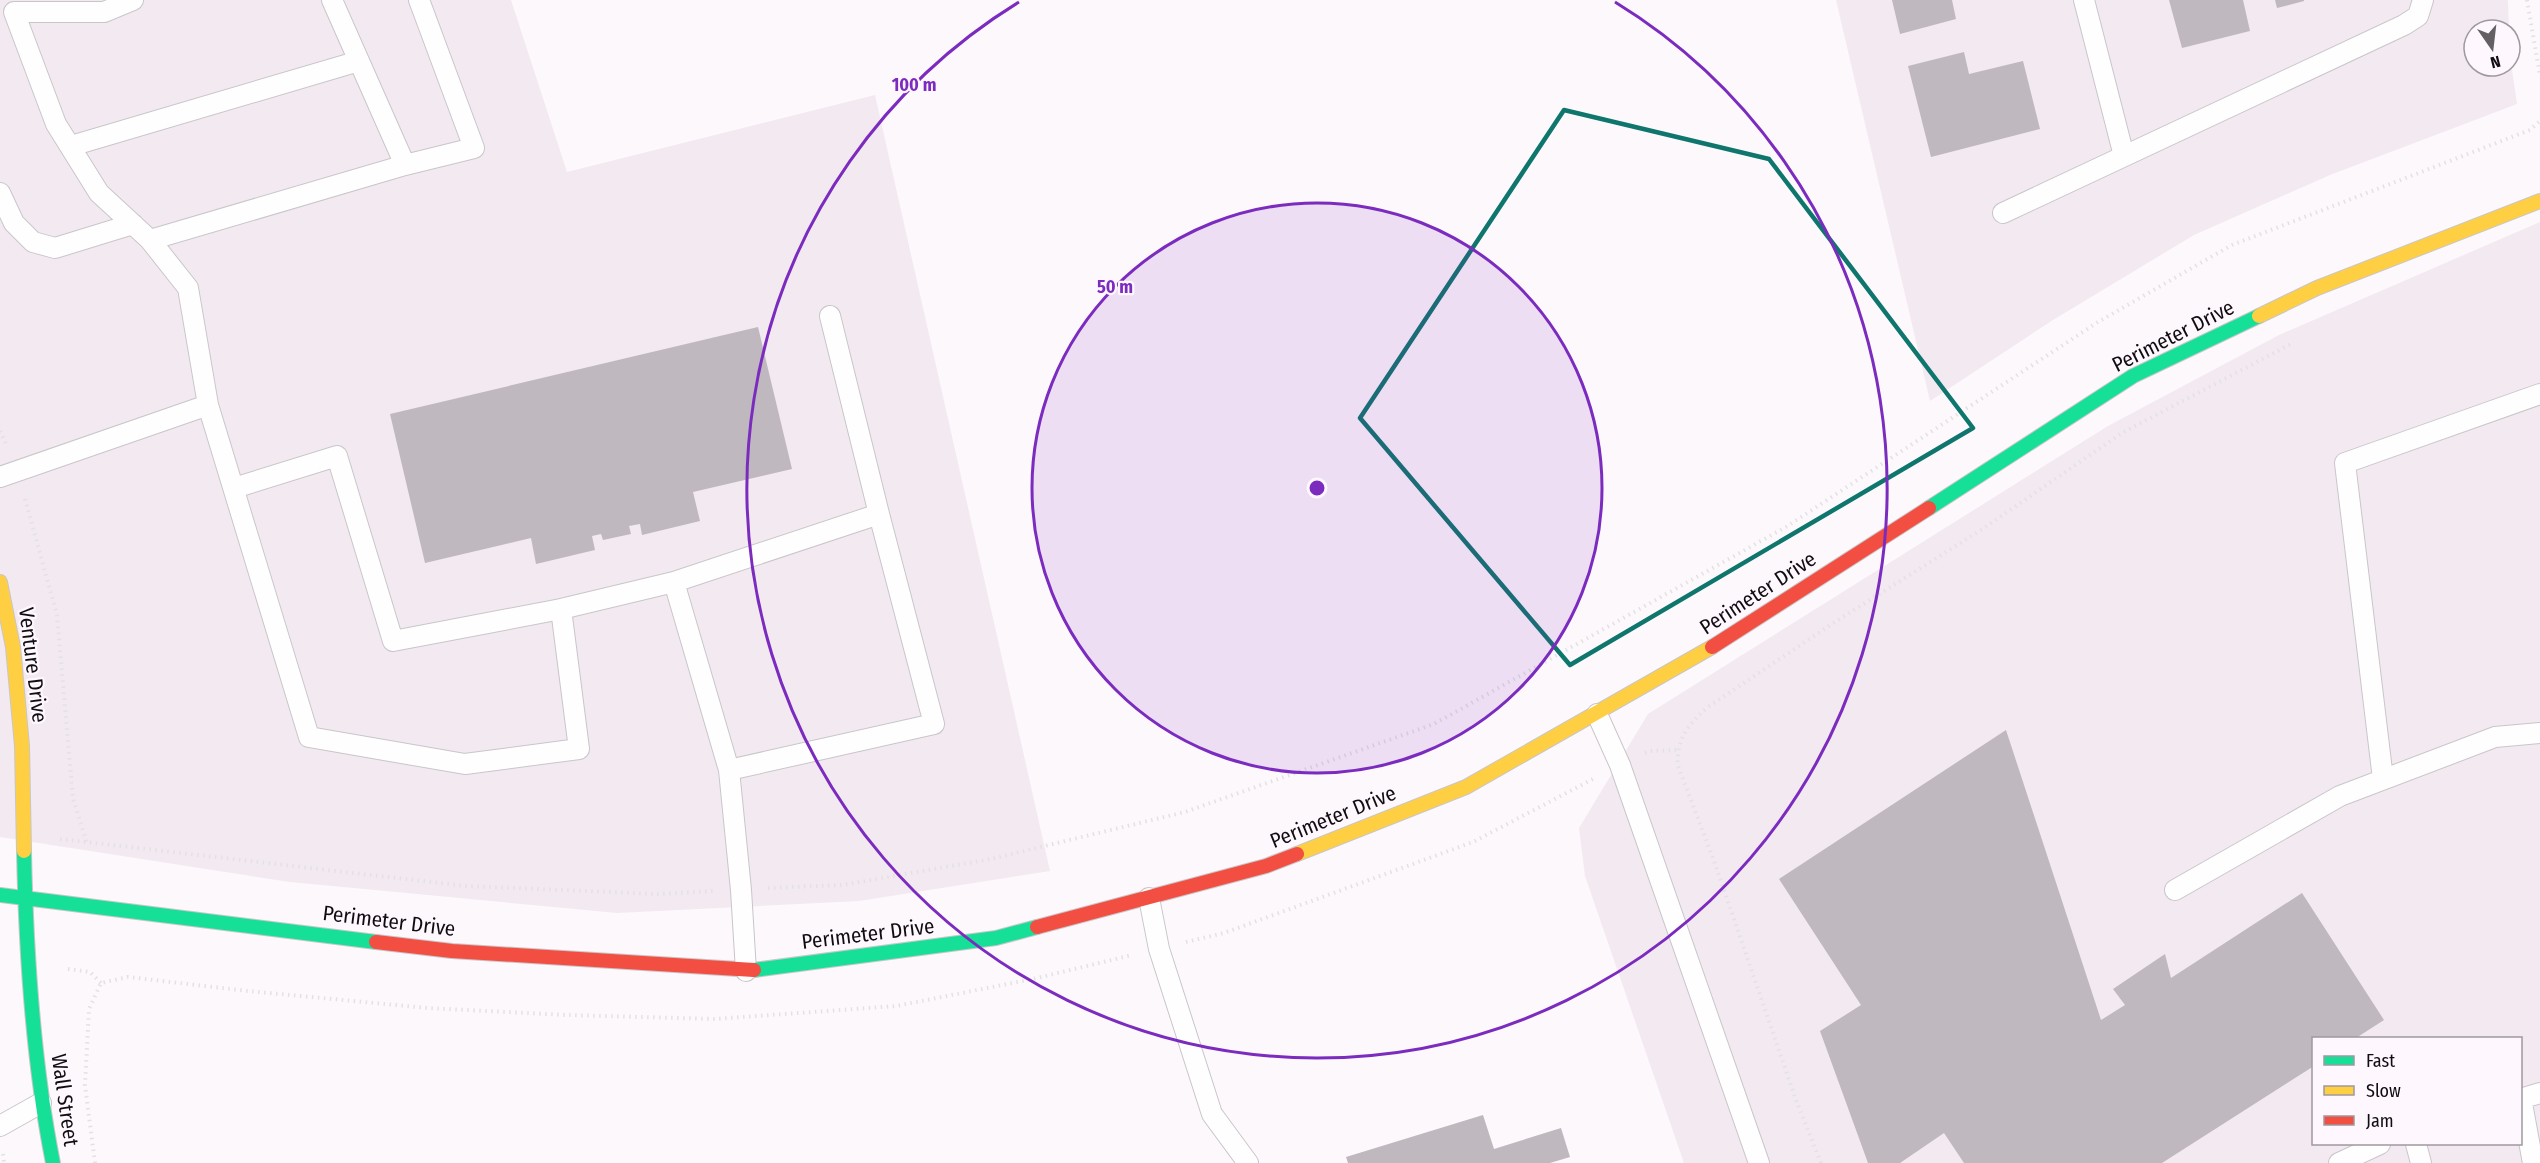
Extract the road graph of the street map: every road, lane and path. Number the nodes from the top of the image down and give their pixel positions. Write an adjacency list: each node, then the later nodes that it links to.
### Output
1 (133, 0): 7 (lane)
2 (332, 0): 8 (lane)
3 (419, 0): 13 (lane)
4 (2084, 0): 12 (lane)
5 (2423, 0): 12 (lane)
6 (2527, 0): 9 (path)
7 (7, 12): 11 (lane)
8 (359, 61): 11 (lane); 13 (lane)
9 (2540, 76)
10 (2540, 120): 36 (path)
11 (71, 146): 17 (lane)
12 (2124, 156): 16 (lane)
13 (405, 165): 18 (lane)
14 (0, 193): 17 (lane)
15 (2540, 201): 30 (main road, Perimeter Drive)
16 (2003, 213)
17 (133, 224): 18 (lane)
18 (150, 240): 22 (lane)
19 (830, 316): 26 (lane)
20 (2299, 339): 52 (path)
21 (2540, 394): 33 (lane)
22 (208, 405): 24 (lane); 25 (lane)
23 (0, 431): 24 (path)
24 (8, 474): 35 (path)
25 (234, 489): 29 (lane); 29 (lane)
26 (879, 514): 28 (lane); 32 (lane)
27 (0, 582): 34 (main road, Venture Drive)
28 (674, 582): 29 (lane); 32 (lane)
29 (561, 609)
30 (1597, 714): 40 (main road, Perimeter Drive); 51 (lane)
31 (2540, 733): 33 (lane)
32 (729, 770): 36 (lane)
33 (2383, 779): 37 (lane)
34 (24, 834): 35 (path); 39 (main road, Venture Drive)
35 (87, 843): 36 (path)
36 (741, 890): 41 (lane)
37 (2175, 890)
38 (0, 895): 39 (main road, Perimeter Drive)
39 (25, 898): 41 (main road, Perimeter Drive); 44 (main road, Wall Street)
40 (1149, 898): 41 (main road, Perimeter Drive); 50 (lane)
41 (746, 971)
42 (2540, 1094): 43 (lane)
43 (2522, 1099)
44 (41, 1103): 46 (lane); 49 (main road, Wall Street)
45 (2522, 1104): 55 (lane)
46 (0, 1126)
47 (2376, 1145): 53 (lane)
48 (2416, 1145): 54 (lane)
49 (53, 1163)
50 (1248, 1163)
51 (1759, 1163)
52 (1821, 1163)
53 (2339, 1163)
54 (2421, 1163)
55 (2533, 1163)

